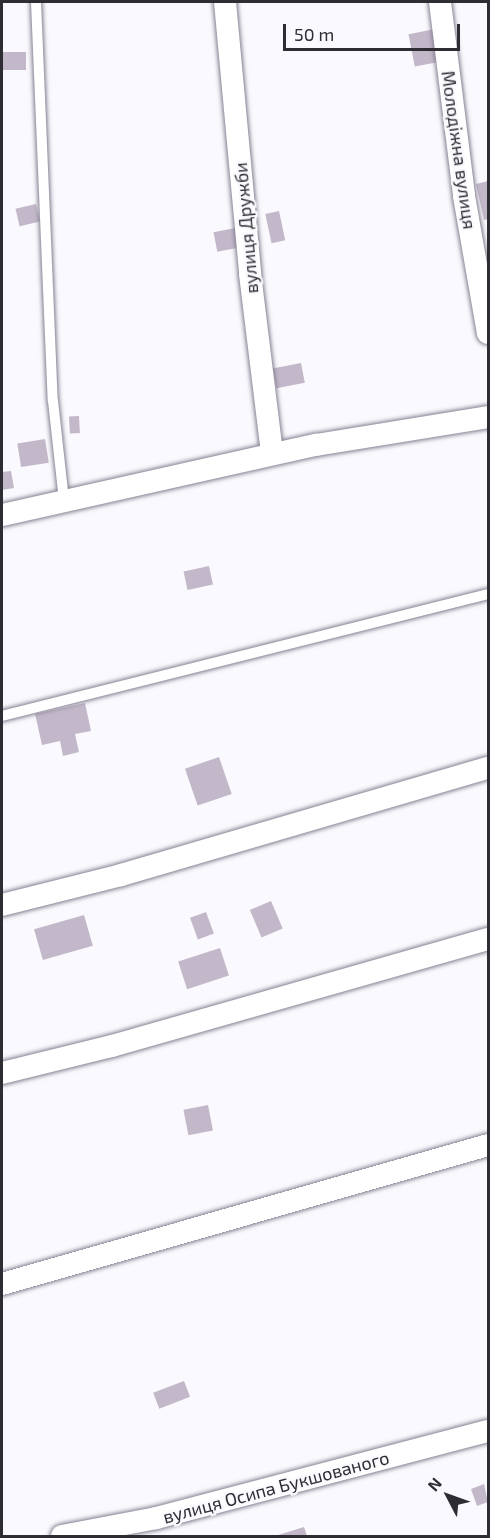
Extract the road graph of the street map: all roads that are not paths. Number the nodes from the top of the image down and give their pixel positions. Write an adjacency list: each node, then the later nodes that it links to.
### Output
1 (36, 2): 7 (lane)
2 (225, 2): 6 (street, вулиця Дружби)
3 (440, 2): 4 (street, Молодіжна вулиця)
4 (489, 333)
5 (489, 417): 6 (street)
6 (272, 454): 7 (street)
7 (64, 501): 8 (street)
8 (2, 515)
9 (489, 594): 10 (lane)
10 (2, 716)
11 (489, 768): 12 (street)
12 (2, 904)
13 (489, 939): 14 (street)
14 (2, 1073)
15 (489, 1144): 16 (street)
16 (2, 1284)
17 (489, 1431): 18 (street, вулиця Осипа Букшованого)
18 (62, 1536)

